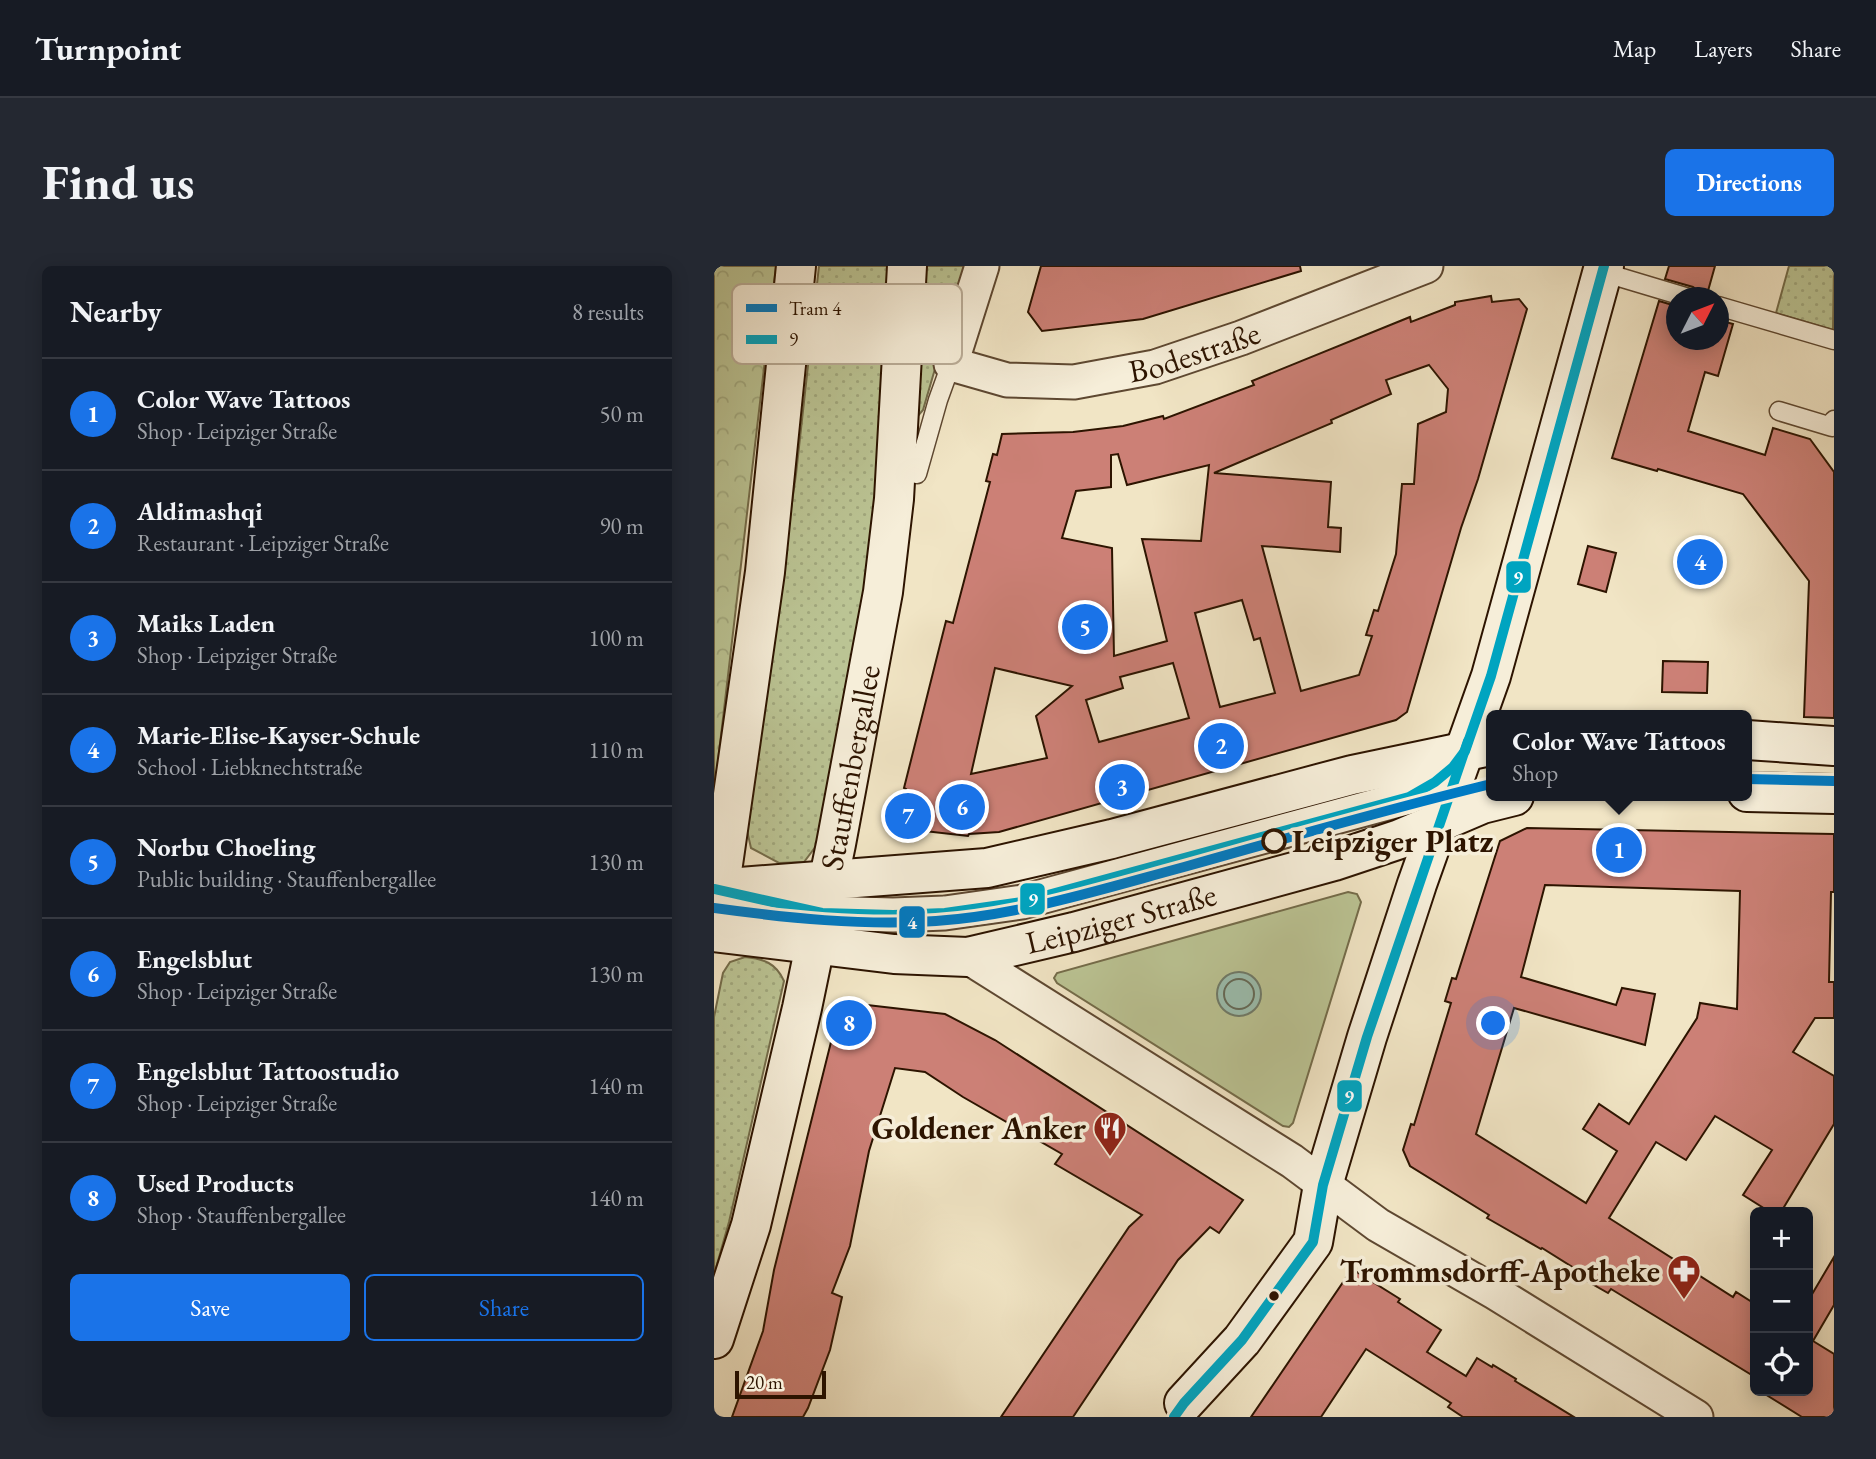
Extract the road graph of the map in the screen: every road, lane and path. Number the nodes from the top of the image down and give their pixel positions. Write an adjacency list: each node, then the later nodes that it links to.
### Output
1 (796, 266): 6 (main road)
2 (907, 266): 7 (main road, Stauffenbergallee)
3 (982, 266): 10 (street)
4 (1426, 266): 14 (street, Bodestraße)
5 (1603, 269): 8 (lane); 19 (main road)
6 (794, 284)
7 (906, 284)
8 (1666, 290)
9 (1729, 309): 11 (lane)
10 (962, 329)
11 (1834, 340)
12 (786, 364): 25 (main road)
13 (902, 364): 26 (main road, Stauffenbergallee)
14 (951, 364): 17 (lane)
15 (1779, 411): 16 (lane)
16 (1834, 421)
17 (917, 474)
18 (1752, 740): 20 (main road)
19 (1476, 742): 24 (main road); 26 (main road, Leipziger Straße)
20 (1834, 746)
21 (1752, 792): 22 (main road)
22 (1834, 794)
23 (1494, 801): 24 (main road, Leipziger Straße)
24 (1440, 821): 28 (main road, Leipziger Straße); 29 (main road)
25 (717, 889): 26 (main road, Leipziger Straße); 27 (main road)
26 (822, 913): 27 (main road, Leipziger Straße); 28 (main road, Leipziger Straße); 30 (main road, Stauffenbergallee)
27 (714, 931)
28 (968, 957): 29 (street)
29 (1323, 1185): 31 (main road); 32 (street)
30 (714, 1339)
31 (1179, 1410)
32 (1696, 1417)

